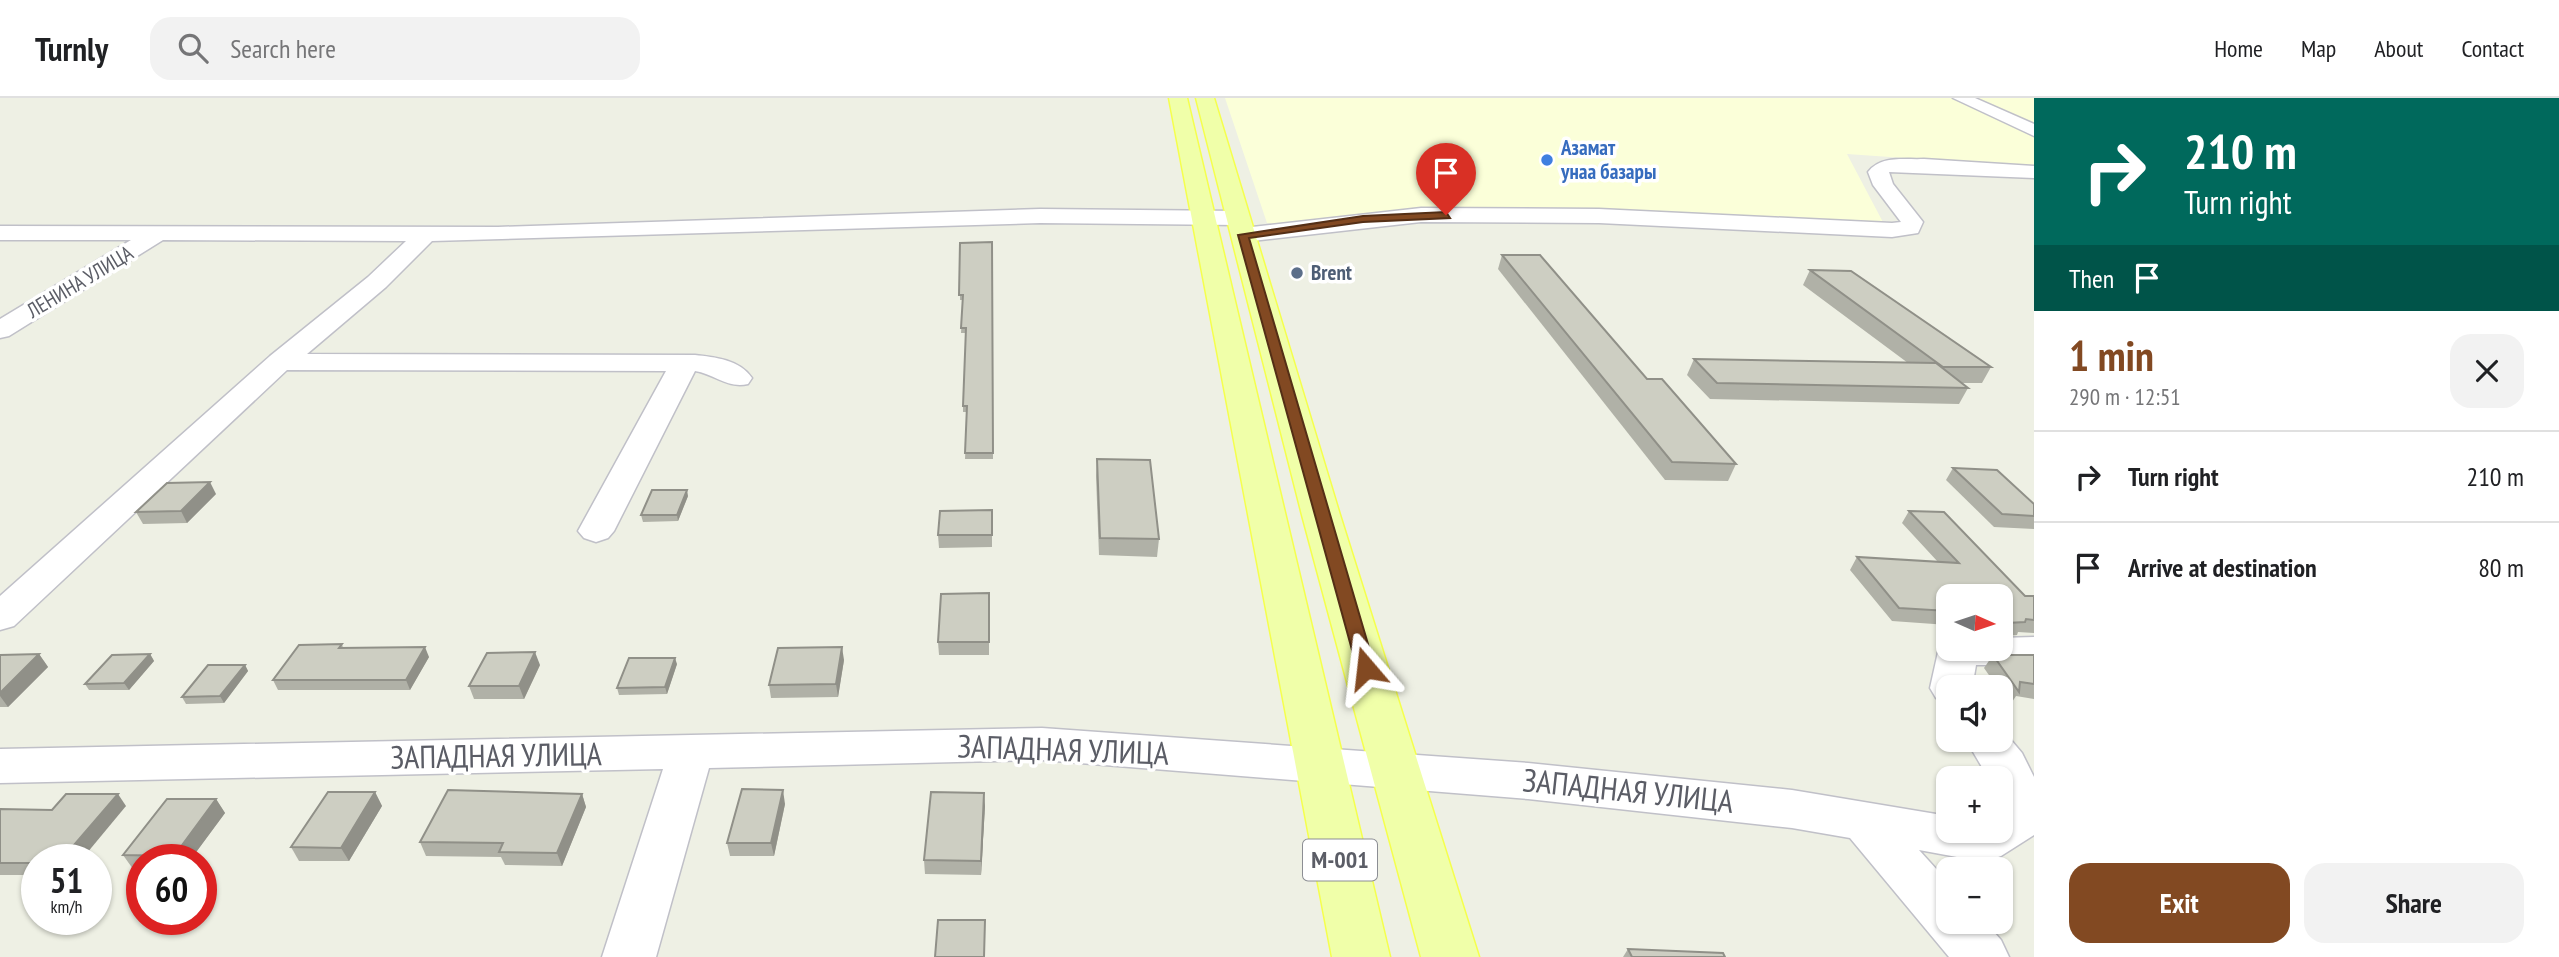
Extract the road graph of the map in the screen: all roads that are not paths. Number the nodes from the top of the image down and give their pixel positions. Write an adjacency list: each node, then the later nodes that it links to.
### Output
1 (1178, 98): 6 (main road, M-001)
2 (1205, 98): 7 (main road, M-001)
3 (1961, 98): 4 (street)
4 (2034, 131)
5 (2034, 172): 7 (street)
6 (1203, 217): 7 (street); 10 (street); 11 (main road, M-001)
7 (1240, 227): 12 (main road, M-001)
8 (0, 233): 9 (street)
9 (159, 233): 10 (street); 13 (street, ЛЕНИНА УЛИЦА)
10 (426, 233): 14 (street)
11 (1225, 319): 12 (main road); 23 (main road, M-001)
12 (1267, 321): 25 (main road, M-001)
13 (0, 330)
14 (280, 362): 15 (street); 18 (street)
15 (685, 363): 16 (street); 17 (street)
16 (738, 378)
17 (596, 531)
18 (0, 617)
19 (2034, 651): 20 (street)
20 (1954, 675)
21 (691, 752): 23 (street, ЗАПАДНАЯ УЛИЦА); 24 (street, ЗАПАДНАЯ УЛИЦА); 29 (street)
22 (1997, 752): 26 (street, ЗАПАДНАЯ УЛИЦА)
23 (1320, 763): 25 (street, ЗАПАДНАЯ УЛИЦА); 30 (main road, M-001)
24 (0, 766)
25 (1396, 770): 26 (street, ЗАПАДНАЯ УЛИЦА); 31 (main road, M-001)
26 (1864, 821): 27 (street)
27 (1936, 904)
28 (1962, 934): 32 (street)
29 (629, 957)
30 (1361, 957)
31 (1450, 957)
32 (1982, 957)

